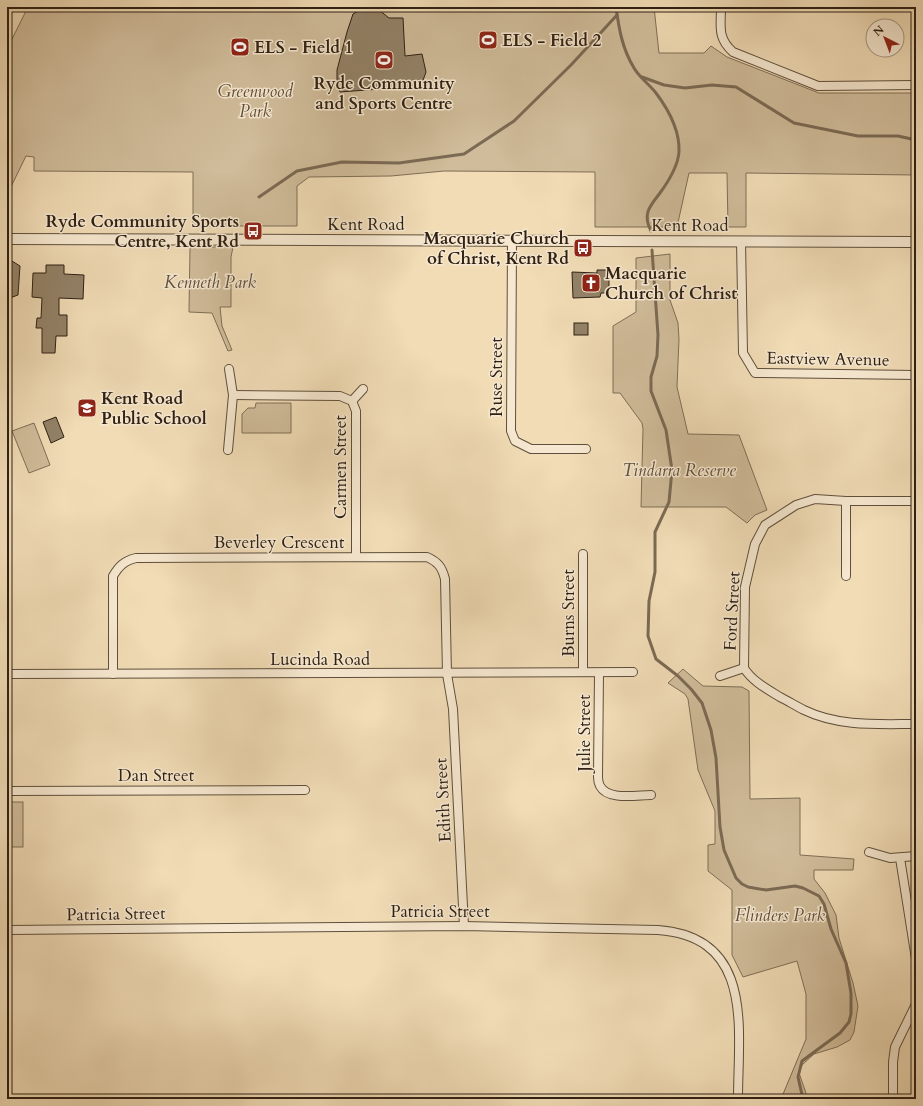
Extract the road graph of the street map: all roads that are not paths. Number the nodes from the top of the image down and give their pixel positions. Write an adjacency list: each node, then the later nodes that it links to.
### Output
1 (721, 7): 2 (street)
2 (916, 85)
3 (7, 239): 4 (street, Kent Road)
4 (512, 240): 5 (street, Kent Road); 12 (street, Ruse Street)
5 (741, 241): 6 (street, Kent Road); 8 (street, Eastview Avenue)
6 (916, 242)
7 (229, 369): 10 (street)
8 (916, 376)
9 (363, 389): 11 (street, Carmen Street)
10 (233, 395): 11 (street, Carmen Street); 13 (street)
11 (352, 401): 17 (street, Carmen Street)
12 (586, 449)
13 (228, 450)
14 (846, 501): 15 (street, Ford Street); 18 (street); 19 (street, Ford Street)
15 (916, 501)
16 (583, 554): 20 (street, Burns Street)
17 (356, 557): 24 (street, Beverley Crescent); 25 (street, Beverley Crescent)
18 (846, 576)
19 (744, 668): 26 (street); 27 (street)
20 (583, 672): 22 (street, Lucinda Road); 25 (street, Lucinda Road)
21 (633, 672): 22 (street, Lucinda Road)
22 (599, 673): 30 (street, Julie Street)
23 (7, 674): 24 (street, Lucinda Road)
24 (113, 674): 25 (street, Lucinda Road)
25 (447, 674): 34 (street, Edith Street)
26 (720, 676)
27 (916, 724)
28 (7, 790): 29 (street, Dan Street)
29 (305, 790)
30 (651, 795)
31 (869, 852): 33 (street)
32 (916, 856): 33 (street)
33 (900, 858): 36 (street)
34 (464, 926): 35 (street, Patricia Street); 38 (street, Patricia Street)
35 (7, 930)
36 (916, 959)
37 (916, 1004): 39 (street)
38 (738, 1099)
39 (893, 1099)

